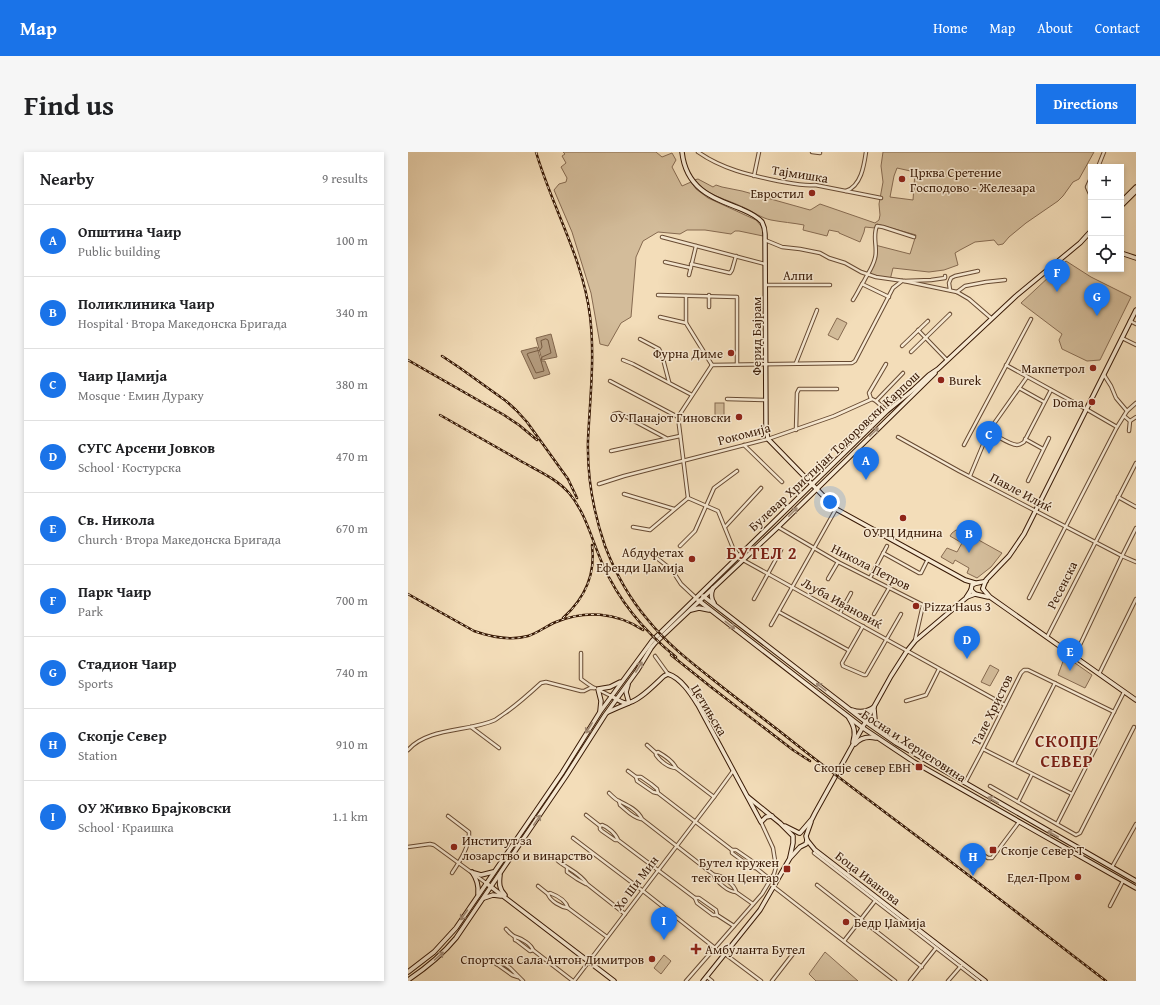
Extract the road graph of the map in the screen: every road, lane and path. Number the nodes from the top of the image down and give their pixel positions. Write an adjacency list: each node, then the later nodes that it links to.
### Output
1 (682, 152): 19 (street, Ферид Бајрам)
2 (698, 152): 9 (street, Тајмишка)
3 (759, 152): 9 (street)
4 (812, 152): 7 (street)
5 (866, 152): 11 (street)
6 (1104, 152): 8 (street)
7 (820, 153)
8 (1099, 164)
9 (754, 176): 11 (street, Тајмишка)
10 (1136, 187): 14 (street)
11 (846, 191): 13 (street, Тајмишка)
12 (1136, 191): 15 (street)
13 (881, 198)
14 (1123, 200)
15 (1124, 203)
16 (662, 237): 20 (street, Алпи)
17 (1086, 237): 49 (street, Булевар Христијан Тодоровски Карпош)
18 (914, 238): 30 (street)
19 (765, 240): 26 (street, Ферид Бајрам); 30 (street)
20 (696, 246): 22 (street, Алпи); 25 (street)
21 (1124, 254): 23 (street)
22 (736, 256): 25 (street); 26 (street, Алпи)
23 (1136, 258)
24 (665, 262): 27 (street)
25 (692, 264): 27 (street)
26 (766, 264): 35 (street, Ферид Бајрам)
27 (690, 268): 29 (street)
28 (978, 271): 37 (street)
29 (689, 275)
30 (868, 275): 33 (street); 34 (street)
31 (945, 276): 33 (street)
32 (1005, 280): 38 (street)
33 (903, 281): 37 (street); 42 (street)
34 (862, 284): 42 (street); 43 (street)
35 (766, 285): 36 (street, Алпи); 66 (street, Ферид Бајрам)
36 (830, 285)
37 (950, 290): 38 (street)
38 (957, 292): 49 (street)
39 (658, 295): 41 (street)
40 (709, 295): 41 (street); 44 (street); 65 (street)
41 (686, 296): 53 (street)
42 (889, 297): 64 (street)
43 (853, 300)
44 (709, 307)
45 (817, 310): 64 (street)
46 (1136, 310): 52 (street)
47 (950, 314): 56 (street)
48 (660, 317): 53 (street)
49 (991, 318): 63 (street, Булевар Христијан Тодоровски Карпош)
50 (1031, 319): 69 (street)
51 (928, 321): 55 (street)
52 (1130, 321): 54 (street); 57 (street)
53 (686, 322): 68 (street)
54 (1136, 324)
55 (918, 330): 56 (street); 60 (street)
56 (925, 338): 61 (street); 63 (street)
57 (1122, 338): 59 (street); 72 (street)
58 (640, 339): 75 (street)
59 (1136, 345)
60 (902, 346)
61 (911, 352)
62 (623, 360): 75 (street)
63 (947, 360): 70 (street, Булевар Христијан Тодоровски Карпош)
64 (796, 363): 66 (street)
65 (737, 364): 66 (street); 68 (street)
66 (766, 364): 81 (street, Ферид Бајрам)
67 (886, 364): 82 (street)
68 (712, 365): 79 (street)
69 (1006, 365): 73 (street); 105 (street)
70 (938, 369): 87 (street, Булевар Христијан Тодоровски Карпош); 117 (street, Булевар Христијан Тодоровски Карпош, one-way to 70)
71 (903, 373): 83 (street)
72 (1104, 375): 86 (street); 88 (street)
73 (1027, 377): 76 (street); 78 (street)
74 (610, 381): 91 (street)
75 (669, 382): 79 (street)
76 (1019, 388): 84 (street); 97 (street)
77 (837, 389): 95 (street)
78 (1051, 390): 84 (street); 86 (street)
79 (692, 395): 91 (street)
80 (727, 399): 81 (street)
81 (767, 400): 102 (street, Ферид Бајрам)
82 (871, 400): 83 (street); 95 (street, Рокомија)
83 (876, 401): 87 (street)
84 (1044, 402): 103 (street)
85 (1136, 403): 88 (street)
86 (1086, 409): 94 (street); 125 (street)
87 (887, 411): 115 (street, Булевар Христијан Тодоровски Карпош)
88 (1128, 411): 90 (street)
89 (614, 414): 101 (street)
90 (1124, 416): 93 (street); 94 (street)
91 (678, 417): 98 (street)
92 (1136, 417): 93 (street)
93 (1130, 422): 96 (street)
94 (1117, 427): 126 (street)
95 (796, 430): 102 (street, Рокомија)
96 (1129, 431)
97 (990, 432): 103 (street); 111 (street)
98 (680, 436): 101 (street); 108 (street)
99 (898, 437): 111 (street, Павле Илиќ)
100 (1049, 438): 106 (street)
101 (666, 439): 107 (street)
102 (768, 439): 104 (street, Рокомија); 115 (street)
103 (1025, 439): 106 (street)
104 (744, 445): 108 (street, Рокомија); 113 (street)
105 (964, 445)
106 (1043, 449): 112 (street)
107 (611, 451)
108 (683, 461): 114 (street, Рокомија); 120 (street)
109 (1136, 463): 119 (street, Ресенска)
110 (737, 471): 121 (street)
111 (970, 476): 125 (street, Павле Илиќ)
112 (1028, 481)
113 (782, 482)
114 (599, 484)
115 (812, 484): 117 (street); 138 (street, Булевар Христијан Тодоровски Карпош)
116 (761, 488): 128 (street)
117 (816, 489): 123 (street); 129 (street, Булевар Христијан Тодоровски Карпош, one-way to 117)
118 (624, 494): 124 (street)
119 (1118, 497): 122 (street); 131 (street, Ресенска)
120 (688, 498): 121 (street); 124 (street)
121 (707, 505): 128 (street); 132 (street)
122 (1136, 507)
123 (836, 508): 134 (street); 141 (street)
124 (674, 509): 127 (street)
125 (1036, 511): 126 (street, Павле Илиќ); 148 (street)
126 (1066, 526): 131 (street, Павле Илиќ); 161 (street)
127 (633, 527)
128 (725, 527): 138 (street)
129 (778, 527): 134 (street, Никола Петров); 140 (street, Булевар Христијан Тодоровски Карпош)
130 (1136, 528): 139 (street)
131 (1096, 541): 139 (street, Павле Илиќ); 174 (street, Ресенска)
132 (680, 546)
133 (887, 546): 136 (street)
134 (814, 549): 142 (street, Никола Петров); 151 (street)
135 (781, 550): 144 (street)
136 (883, 553): 141 (street); 145 (street)
137 (653, 555): 164 (street)
138 (739, 556): 156 (street, Булевар Христијан Тодоровски Карпош)
139 (1122, 556): 143 (street, Павле Илиќ); 177 (street)
140 (743, 560): 144 (street, Љуба Ивановиќ); 150 (street, Булевар Христијан Тодоровски Карпош)
141 (928, 560): 147 (street)
142 (838, 562): 145 (street, Никола Петров); 146 (street)
143 (1136, 562)
144 (768, 573): 151 (street, Љуба Ивановиќ); 162 (street)
145 (870, 578): 152 (street, Никола Петров)
146 (828, 579)
147 (965, 580): 149 (street); 154 (street)
148 (986, 580): 149 (street); 153 (street)
149 (976, 583): 153 (street); 154 (street)
150 (714, 587): 158 (street, Булевар Христијан Тодоровски Карпош); 165 (street)
151 (792, 587): 168 (street); 169 (street, Љуба Ивановиќ)
152 (889, 588): 170 (street); 176 (street, Никола Петров)
153 (983, 588): 157 (street); 159 (street)
154 (971, 589): 157 (street); 160 (street)
155 (851, 593): 169 (street)
156 (700, 594): 158 (street, Босна и Херцеговина); 164 (street, Булевар Христијан Тодоровски Карпош)
157 (977, 594): 159 (street); 160 (street)
158 (704, 597): 164 (street, Булевар Христијан Тодоровски Карпош); 165 (street, Босна и Херцеговина)
159 (990, 597): 174 (street)
160 (966, 598): 176 (street)
161 (1030, 598)
162 (754, 599)
163 (1136, 599): 184 (street)
164 (698, 600): 166 (street, Булевар Христијан Тодоровски Карпош); 167 (street, Босна и Херцеговина); 185 (street, Булевар Христијан Тодоровски Карпош)
165 (716, 606): 197 (street, Босна и Херцеговина, one-way to 165)
166 (689, 612): 167 (street); 186 (street, Булевар Христијан Тодоровски Карпош, one-way to 166)
167 (713, 612): 200 (street, Босна и Херцеговина, one-way to 200)
168 (779, 612): 172 (street); 178 (street)
169 (840, 613): 173 (street, Љуба Ивановиќ)
170 (874, 614)
171 (901, 614): 175 (street)
172 (771, 625)
173 (863, 626): 175 (street, Љуба Ивановиќ); 178 (street)
174 (1048, 637): 184 (street)
175 (887, 639): 178 (street); 179 (street, Љуба Ивановиќ)
176 (915, 641): 179 (street)
177 (1078, 649)
178 (848, 650)
179 (907, 651): 182 (street, Љуба Ивановиќ); 196 (street)
180 (581, 653): 188 (street)
181 (655, 656): 183 (street)
182 (939, 669): 193 (street); 195 (street, Љуба Ивановиќ)
183 (668, 674): 194 (street); 217 (street, Цетињска)
184 (1099, 674): 189 (street)
185 (624, 679): 188 (street); 190 (street, Булевар Христијан Тодоровски Карпош)
186 (630, 682): 191 (street, Булевар Христијан Тодоровски Карпош); 194 (street)
187 (1055, 683): 195 (street, Тале Христов); 199 (street, Тале Христов); 214 (street)
188 (596, 689): 190 (street); 198 (street); 203 (street)
189 (1124, 692): 192 (street); 199 (street)
190 (611, 696): 191 (street); 198 (street, Булевар Христијан Тодоровски Карпош)
191 (616, 699): 194 (street); 201 (street, Булевар Христијан Тодоровски Карпош)
192 (1136, 700)
193 (906, 701)
194 (629, 703): 201 (street)
195 (1005, 705): 210 (street, Тале Христов)
196 (875, 706): 197 (street); 202 (street); 206 (street)
197 (849, 709): 202 (street, Босна и Херцеговина)
198 (600, 712): 258 (street, Булевар Христијан Тодоровски Карпош, one-way to 258)
199 (1114, 712): 224 (street)
200 (846, 714): 205 (street, Босна и Херцеговина); 213 (street)
201 (605, 715): 260 (street, Булевар Христијан Тодоровски Карпош, one-way to 201)
202 (866, 722): 205 (street); 206 (street, Босна и Херцеговина)
203 (471, 727): 209 (street); 211 (street)
204 (1134, 727): 236 (street)
205 (863, 728): 207 (street, Босна и Херцеговина); 213 (street)
206 (880, 732): 220 (street, Босна и Херцеговина)
207 (879, 739): 213 (street); 234 (street, Босна и Херцеговина)
208 (647, 745): 212 (street)
209 (499, 748)
210 (984, 749): 214 (street); 220 (street, Тале Христов)
211 (408, 750)
212 (656, 753): 215 (street); 215 (street)
213 (848, 753): 231 (street)
214 (1014, 764): 218 (street)
215 (676, 768): 226 (street)
216 (628, 771): 219 (street)
217 (733, 771): 225 (street, Цетињска); 226 (street, Хо Ши Мин)
218 (1032, 774): 224 (street); 227 (street)
219 (636, 777): 223 (street); 223 (street)
220 (965, 784): 254 (street, Босна и Херцеговина, one-way to 220)
221 (990, 786): 227 (street)
222 (609, 793): 245 (street)
223 (658, 793): 232 (street)
224 (1072, 794): 236 (street)
225 (746, 795): 230 (street); 233 (street, Цетињска)
226 (714, 797): 232 (street, Хо Ши Мин)
227 (1018, 802): 236 (street)
228 (448, 816): 253 (street)
229 (586, 816): 238 (street)
230 (772, 816): 233 (street); 235 (street)
231 (812, 820): 239 (street); 242 (street)
232 (695, 821): 245 (street, Хо Ши Мин); 248 (street)
233 (761, 822): 262 (street)
234 (1018, 822): 250 (street); 263 (street, Босна и Херцеговина)
235 (780, 823): 239 (street); 240 (street)
236 (1057, 824)
237 (1136, 824): 254 (street)
238 (600, 826): 243 (street); 243 (street)
239 (800, 833): 240 (street); 242 (street)
240 (794, 836): 244 (street)
241 (573, 838): 271 (street)
242 (807, 838): 246 (street); 249 (street, Боца Иванова)
243 (618, 840): 256 (street)
244 (793, 843): 246 (street); 251 (street)
245 (677, 846): 256 (street, Хо Ши Мин); 261 (street)
246 (802, 846): 249 (street, Боца Иванова); 251 (street)
247 (408, 847): 253 (street)
248 (732, 850): 255 (street); 255 (street)
249 (815, 852): 276 (street); 282 (street, Боца Иванова)
250 (972, 854)
251 (790, 858): 269 (street)
252 (558, 861): 281 (street)
253 (459, 863): 257 (street); 259 (street)
254 (1112, 867): 264 (street, Босна и Херцеговина)
255 (756, 868): 262 (street)
256 (659, 870): 271 (street, Хо Ши Мин); 284 (street)
257 (472, 872): 258 (street); 265 (street); 274 (street)
258 (494, 872): 265 (street, Булевар Христијан Тодоровски Карпош)
259 (452, 873)
260 (500, 874): 268 (street, Булевар Христијан Тодоровски Карпош); 277 (street)
261 (714, 875): 272 (street); 272 (street)
262 (771, 880): 278 (street)
263 (1123, 881): 270 (street, Босна и Херцеговина); 279 (street)
264 (1136, 881)
265 (486, 883): 268 (street); 274 (street, Булевар Христијан Тодоровски Карпош)
266 (817, 885): 283 (street)
267 (538, 886): 273 (street)
268 (491, 887): 275 (street, Булевар Христијан Тодоровски Карпош); 277 (street)
269 (774, 887): 287 (street); 291 (street)
270 (1136, 888)
271 (643, 891): 281 (street, Хо Ши Мин); 288 (street)
272 (736, 892): 278 (street)
273 (548, 894): 280 (street); 280 (street)
274 (478, 895): 295 (street, Булевар Христијан Тодоровски Карпош, one-way to 295)
275 (483, 899): 277 (street); 298 (street, Булевар Христијан Тодоровски Карпош, one-way to 275)
276 (876, 901): 282 (street); 283 (street)
277 (512, 903): 292 (street)
278 (754, 904): 284 (street)
279 (1110, 906)
280 (568, 908): 286 (street)
281 (625, 914): 286 (street, Хо Ши Мин)
282 (896, 914): 289 (street); 293 (street, Боца Иванова)
283 (861, 919): 287 (street); 294 (street)
284 (734, 926): 288 (street)
285 (506, 929): 300 (street)
286 (607, 937): 292 (street, Хо Ши Мин)
287 (844, 941): 307 (street)
288 (715, 948): 302 (street)
289 (936, 948): 293 (street); 294 (street)
290 (796, 950): 306 (street)
291 (725, 954): 297 (street); 305 (street)
292 (588, 961): 300 (street, Хо Ши Мин); 301 (street)
293 (961, 965): 309 (street); 310 (street); 311 (street, Боца Иванова)
294 (922, 967): 308 (street)
295 (408, 972)
296 (518, 977): 296 (street); 299 (street)
297 (706, 977): 303 (street); 304 (street)
298 (408, 980)
299 (523, 981)
300 (573, 981)
301 (614, 981)
302 (686, 981)
303 (703, 981)
304 (712, 981)
305 (761, 981)
306 (772, 981)
307 (895, 981)
308 (910, 981)
309 (948, 981)
310 (979, 981)
311 (985, 981)

